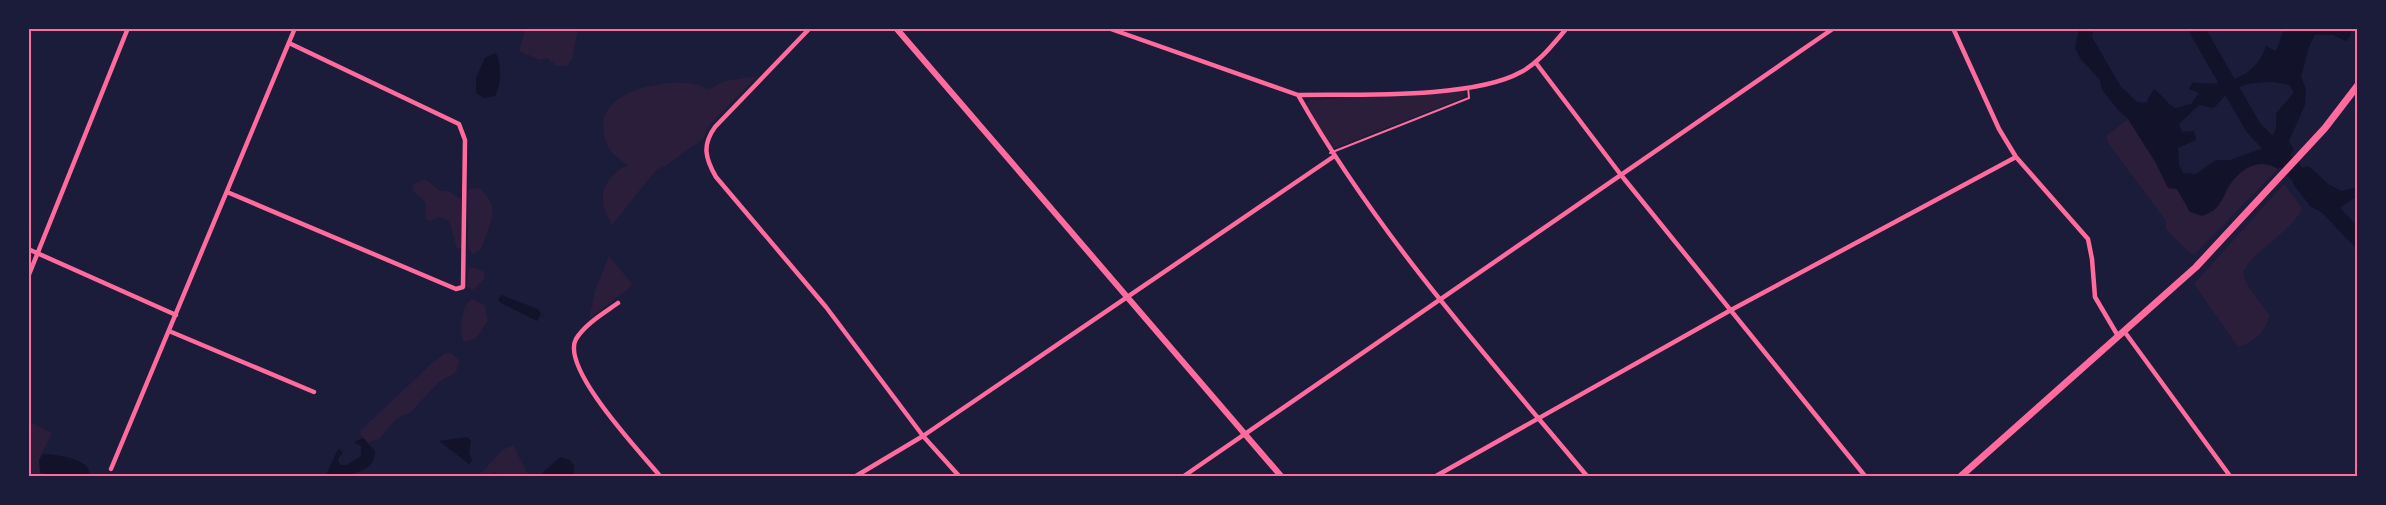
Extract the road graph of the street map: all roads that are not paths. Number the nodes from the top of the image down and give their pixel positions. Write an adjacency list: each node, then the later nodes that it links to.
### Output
1 (128, 28): 19 (street)
2 (295, 28): 9 (street)
3 (810, 28): 30 (street)
4 (896, 28): 21 (street)
5 (1108, 28): 13 (street)
6 (1568, 28): 10 (street)
7 (1834, 28): 16 (street)
8 (1953, 28): 15 (street)
9 (289, 43): 17 (street); 17 (street)
10 (1536, 63): 12 (street); 16 (street)
11 (2358, 86): 27 (main road)
12 (1468, 87): 13 (street); 14 (lane)
13 (1298, 96): 14 (street)
14 (1332, 155): 21 (street); 22 (street)
15 (2016, 157): 24 (street); 27 (street)
16 (1621, 175): 22 (street); 24 (street)
17 (227, 192): 25 (street)
18 (28, 249): 19 (street)
19 (38, 252): 20 (street); 25 (street)
20 (28, 277)
21 (1126, 298): 30 (street); 31 (street)
22 (1441, 299): 29 (street); 31 (street)
23 (618, 303): 33 (street)
24 (1731, 310): 29 (street); 40 (street)
25 (176, 315): 26 (street)
26 (169, 331): 28 (street); 32 (street)
27 (2121, 334): 41 (main road); 42 (street)
28 (314, 392)
29 (1538, 417): 38 (street); 39 (street)
30 (923, 436): 34 (street); 35 (street)
31 (1245, 436): 36 (street); 37 (street)
32 (111, 469)
33 (660, 477)
34 (856, 477)
35 (959, 477)
36 (1184, 477)
37 (1281, 477)
38 (1436, 477)
39 (1587, 477)
40 (1865, 477)
41 (1961, 477)
42 (2230, 477)

